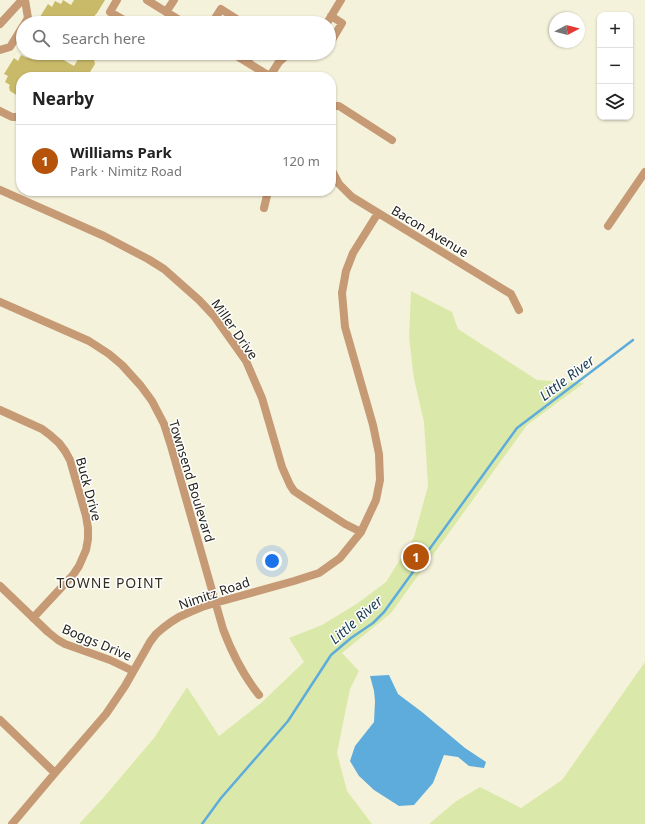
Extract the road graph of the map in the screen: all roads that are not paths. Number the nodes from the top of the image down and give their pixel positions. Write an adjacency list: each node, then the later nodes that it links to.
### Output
1 (22, 0): 15 (street)
2 (25, 0): 8 (street)
3 (117, 0): 9 (street)
4 (147, 0): 7 (street)
5 (174, 0): 7 (street)
6 (341, 0): 13 (street)
7 (166, 12): 10 (street)
8 (28, 16)
9 (117, 16)
10 (173, 16)
11 (216, 16): 12 (street)
12 (232, 16)
13 (331, 16)
14 (336, 19): 16 (street)
15 (0, 24)
16 (336, 33)
17 (16, 37): 18 (street)
18 (0, 50)
19 (244, 60): 21 (street)
20 (281, 60): 23 (street)
21 (247, 62): 22 (street)
22 (262, 72)
23 (273, 72)
24 (336, 106): 27 (street)
25 (0, 111): 26 (street)
26 (16, 117)
27 (392, 140)
28 (645, 172): 34 (street)
29 (336, 178): 33 (street, Bacon Avenue)
30 (0, 190): 38 (street, Miller Drive)
31 (267, 196): 32 (street)
32 (264, 208)
33 (378, 213): 36 (street, Bacon Avenue); 38 (street, Nimitz Road)
34 (608, 226)
35 (0, 302): 40 (street, Townsend Boulevard)
36 (519, 310)
37 (0, 410): 41 (street, Buck Drive)
38 (361, 532): 40 (street, Nimitz Road)
39 (0, 586): 41 (street, Boggs Drive)
40 (216, 603): 42 (street, Nimitz Road); 43 (street, Townsend Boulevard)
41 (33, 618): 42 (street, Boggs Drive)
42 (133, 671): 45 (street, Nimitz Road)
43 (259, 695)
44 (0, 720): 45 (street)
45 (55, 773): 46 (street, Nimitz Road)
46 (12, 824)

